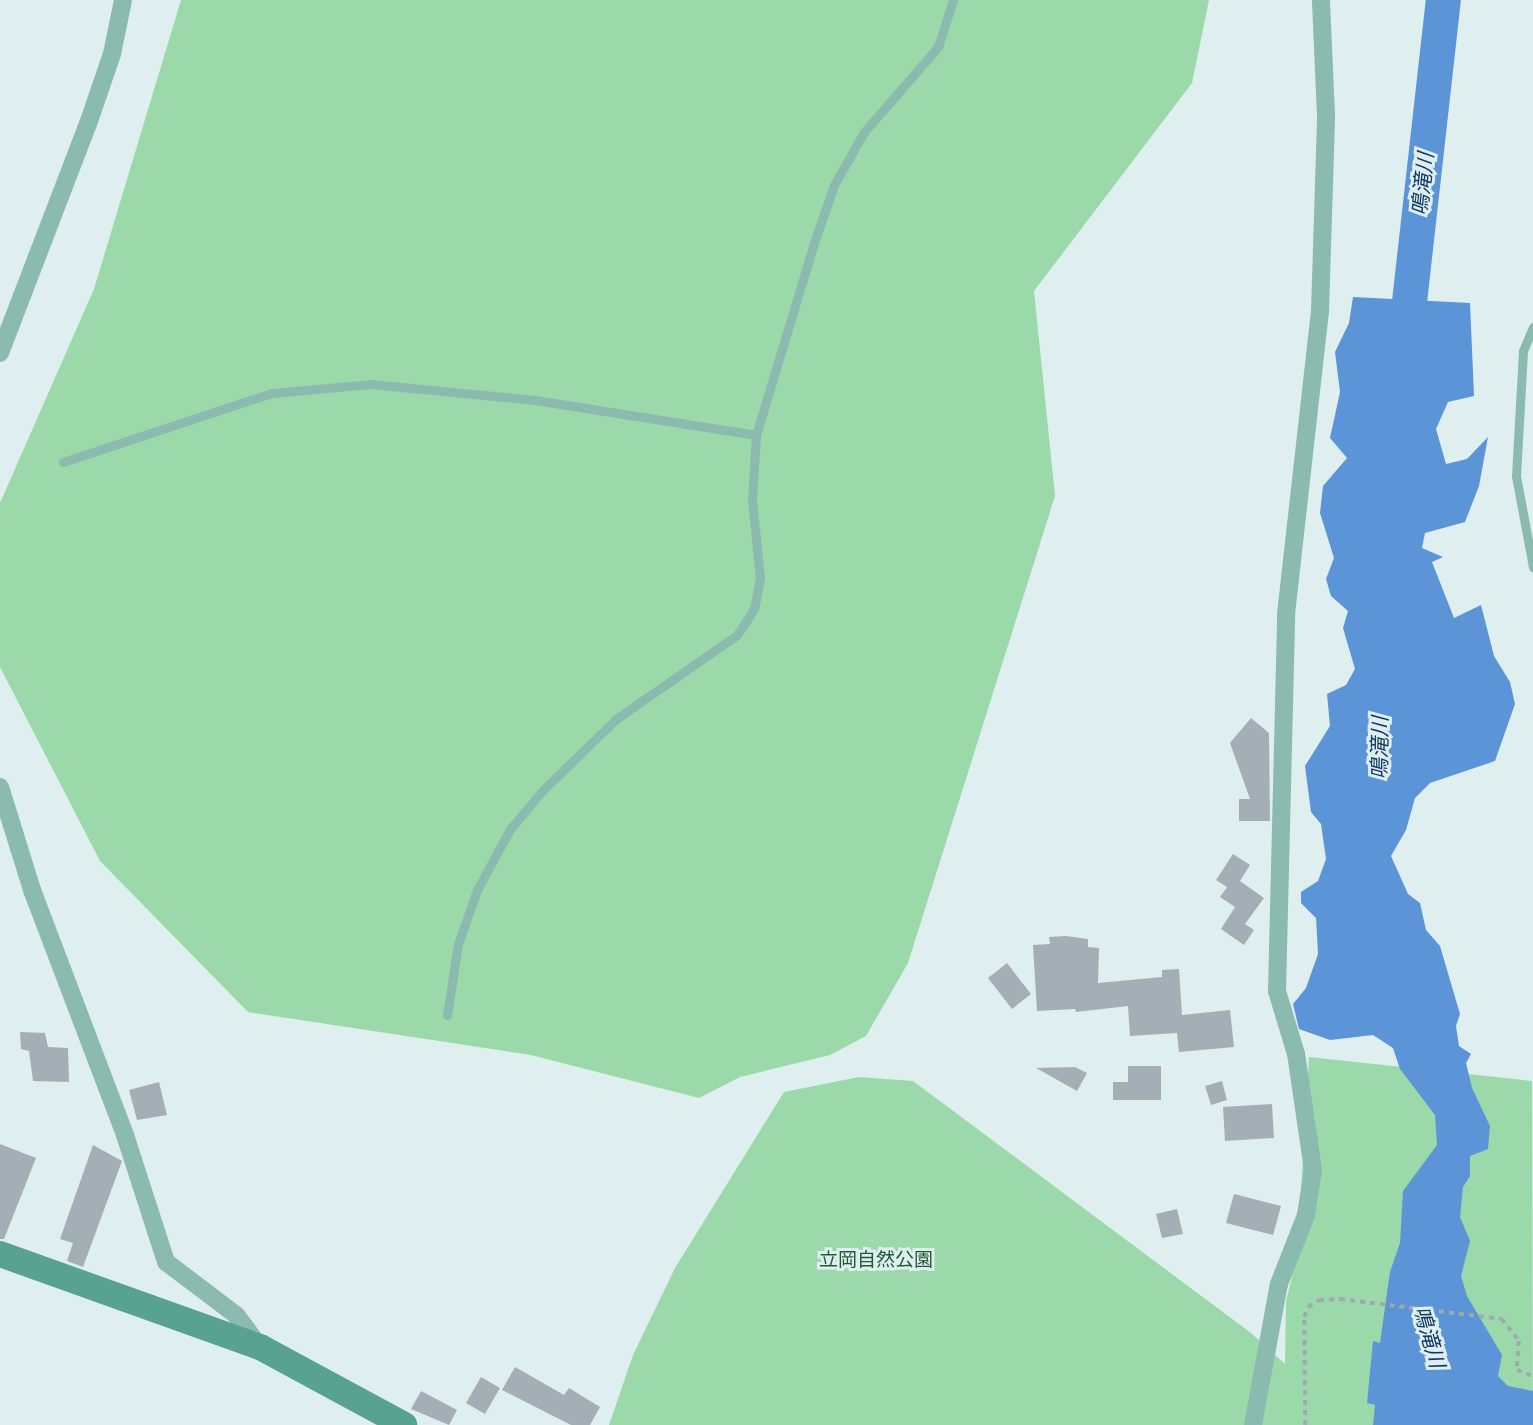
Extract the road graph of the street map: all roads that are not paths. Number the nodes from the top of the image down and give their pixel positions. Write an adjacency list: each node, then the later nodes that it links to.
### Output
1 (123, 0): 5 (street)
2 (953, 0): 6 (lane)
3 (1321, 0): 14 (street)
4 (1533, 327): 8 (lane)
5 (0, 353)
6 (756, 435): 7 (lane); 10 (lane)
7 (63, 462)
8 (1533, 567)
9 (0, 787): 12 (street)
10 (447, 1015)
11 (0, 1254): 12 (street)
12 (260, 1347): 13 (street)
13 (404, 1425)
14 (1252, 1425)

